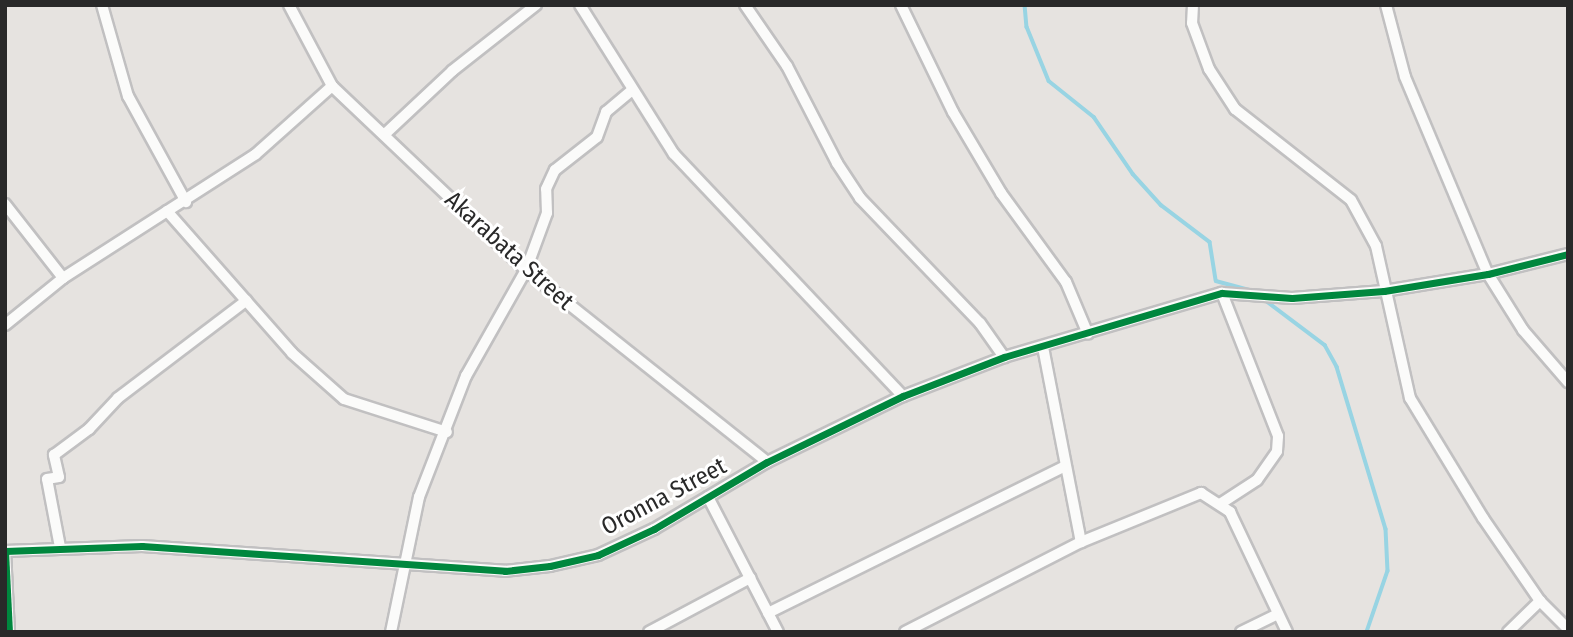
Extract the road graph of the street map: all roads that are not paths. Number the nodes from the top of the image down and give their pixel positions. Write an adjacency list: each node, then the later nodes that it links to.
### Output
1 (102, 5): 12 (street)
2 (289, 5): 9 (street, Akarabata Street)
3 (536, 5): 11 (street)
4 (580, 5): 10 (street)
5 (745, 5): 25 (street)
6 (901, 5): 23 (street)
7 (1193, 5): 19 (street)
8 (1386, 5): 17 (street)
9 (332, 86): 11 (street, Akarabata Street); 12 (street)
10 (632, 90): 16 (street); 27 (street)
11 (384, 134): 16 (street, Akarabata Street)
12 (186, 202): 14 (street)
13 (5, 204): 18 (street)
14 (167, 211): 18 (street); 21 (street)
15 (1568, 254): 17 (street)
16 (526, 270): 28 (street); 29 (street, Akarabata Street)
17 (1488, 274): 19 (street); 26 (street)
18 (63, 278): 22 (street)
19 (1384, 291): 20 (street); 38 (street)
20 (1224, 293): 23 (street, Oronna Street); 32 (street)
21 (246, 301): 28 (street); 34 (street)
22 (5, 325)
23 (1088, 334): 24 (street, Oronna Street)
24 (1043, 347): 25 (street, Oronna Street); 30 (street)
25 (1004, 357): 27 (street, Oronna Street)
26 (1568, 382)
27 (903, 396): 29 (street, Oronna Street)
28 (447, 432): 36 (street)
29 (766, 463): 31 (street, Oronna Street)
30 (1064, 467): 33 (street); 39 (street)
31 (708, 497): 36 (street, Oronna Street); 37 (street)
32 (1220, 504): 33 (street); 40 (street)
33 (1081, 542): 46 (street)
34 (60, 547): 35 (street, Oronna Street); 36 (street, Oronna Street)
35 (5, 551): 42 (street)
36 (404, 566): 43 (street)
37 (750, 578): 39 (street); 44 (street)
38 (1540, 601): 41 (street); 49 (street)
39 (768, 612): 45 (street)
40 (1278, 614): 47 (street); 48 (street)
41 (1568, 629)
42 (9, 632)
43 (391, 632)
44 (649, 632)
45 (778, 632)
46 (905, 632)
47 (1241, 632)
48 (1286, 632)
49 (1508, 632)

